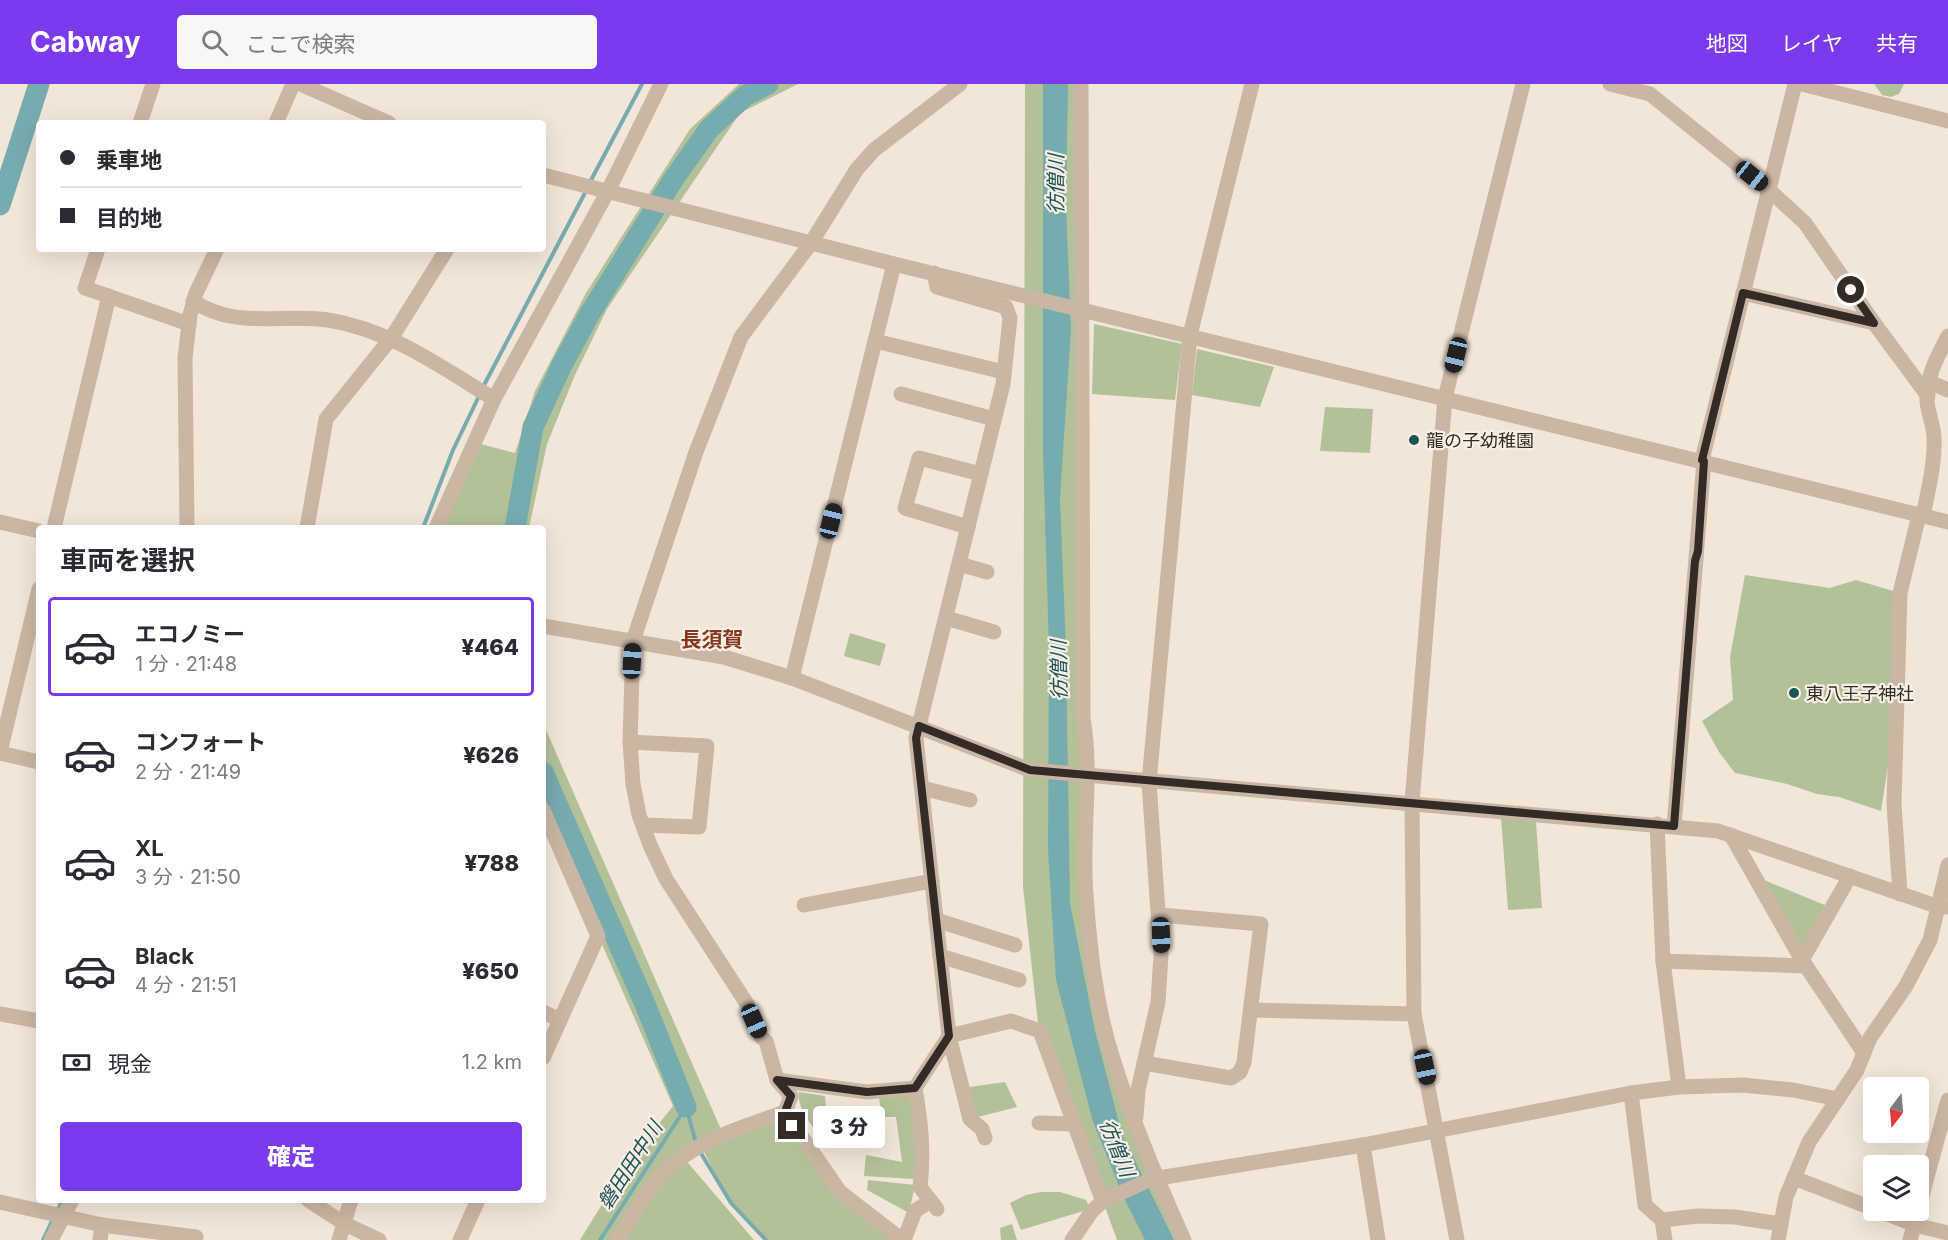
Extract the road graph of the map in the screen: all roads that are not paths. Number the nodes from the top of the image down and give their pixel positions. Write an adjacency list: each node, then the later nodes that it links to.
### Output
1 (153, 84): 12 (street)
2 (293, 84): 13 (street)
3 (300, 84): 14 (street)
4 (661, 84): 17 (street)
5 (960, 84): 19 (street)
6 (1081, 84): 28 (street)
7 (1252, 84): 31 (street)
8 (1523, 84): 39 (street)
9 (1610, 84): 18 (street)
10 (1795, 84): 18 (street)
11 (1802, 84): 15 (street)
12 (141, 120)
13 (277, 120)
14 (382, 120)
15 (1948, 121)
16 (546, 176): 17 (street)
17 (608, 190): 19 (street); 40 (street)
18 (1769, 190): 25 (street); 29 (street)
19 (811, 243): 23 (street); 59 (street)
20 (97, 252): 26 (street)
21 (216, 252): 27 (street)
22 (445, 252): 33 (street)
23 (894, 264): 24 (street); 34 (street)
24 (934, 273): 28 (street); 35 (street)
25 (1743, 293): 29 (street); 42 (street)
26 (109, 296): 30 (street); 47 (street)
27 (194, 301): 30 (street); 33 (street)
28 (1079, 308): 31 (street); 65 (street)
29 (1874, 323): 36 (street)
30 (189, 324): 48 (street)
31 (1190, 336): 39 (street); 66 (street)
32 (1948, 336): 36 (street)
33 (392, 337): 40 (street); 49 (street)
34 (875, 341): 35 (street); 60 (street)
35 (1004, 372): 41 (street)
36 (1928, 389): 37 (street); 44 (street)
37 (1948, 390)
38 (901, 394): 41 (street)
39 (1446, 398): 42 (street); 69 (street)
40 (494, 399): 50 (street)
41 (994, 418): 43 (street)
42 (1703, 460): 44 (street); 73 (street)
43 (981, 474): 51 (street); 51 (street)
44 (1921, 515): 46 (street); 78 (street)
45 (0, 522): 52 (street)
46 (1948, 522)
47 (55, 525)
48 (187, 525)
49 (308, 525)
50 (437, 525)
51 (968, 527): 53 (street)
52 (36, 530)
53 (959, 564): 54 (street); 56 (street)
54 (987, 572)
55 (36, 602): 63 (street)
56 (946, 618): 58 (street); 61 (street)
57 (546, 626): 59 (street)
58 (994, 632)
59 (633, 641): 60 (street); 62 (street)
60 (792, 678): 61 (street)
61 (919, 726): 65 (street); 67 (street)
62 (630, 742): 72 (street); 72 (street)
63 (0, 753): 64 (street)
64 (36, 761)
65 (1084, 774): 66 (street); 107 (street)
66 (1149, 782): 69 (street); 81 (street)
67 (922, 788): 68 (street); 77 (street)
68 (970, 800)
69 (1412, 802): 71 (street); 91 (street)
70 (546, 817): 93 (street)
71 (1657, 824): 73 (street); 85 (street)
72 (643, 825): 98 (street)
73 (1674, 826): 74 (street)
74 (1731, 835): 76 (street); 86 (street)
75 (1948, 865): 80 (street)
76 (1851, 876): 78 (street); 86 (street)
77 (932, 881): 79 (street); 82 (street)
78 (1900, 894): 80 (street)
79 (804, 905)
80 (1944, 908): 96 (street)
81 (1160, 915): 88 (street); 97 (street)
82 (936, 920): 83 (street); 84 (street)
83 (1015, 945)
84 (940, 956): 87 (street); 94 (street)
85 (1663, 961): 86 (street); 99 (street)
86 (1804, 963): 96 (street)
87 (1019, 980)
88 (1251, 1010): 91 (street); 97 (street)
89 (546, 1013): 93 (street)
90 (0, 1014): 92 (street)
91 (1414, 1014): 108 (street)
92 (36, 1020)
93 (560, 1020): 95 (street)
94 (949, 1036): 100 (street); 106 (street); 109 (street)
95 (546, 1051)
96 (1864, 1053): 102 (street)
97 (1144, 1063): 107 (street)
98 (777, 1080): 100 (street); 104 (street)
99 (1679, 1087): 101 (street); 102 (street)
100 (915, 1088): 134 (street)
101 (1631, 1093): 108 (street); 122 (street)
102 (1838, 1099): 112 (street)
103 (1948, 1100): 111 (street)
104 (785, 1112): 133 (street); 134 (street)
105 (1039, 1123): 106 (street)
106 (1073, 1124): 114 (street)
107 (1136, 1124): 113 (street)
108 (1437, 1131): 110 (street); 138 (street)
109 (985, 1138)
110 (1363, 1144): 113 (street); 137 (street)
111 (1929, 1170)
112 (1794, 1178): 120 (street); 125 (street)
113 (1155, 1179): 114 (street); 136 (street)
114 (1103, 1201): 135 (street)
115 (0, 1203): 121 (street)
116 (70, 1203): 121 (street)
117 (313, 1203): 124 (street)
118 (350, 1203): 124 (street)
119 (477, 1203): 132 (street)
120 (1863, 1205)
121 (63, 1216): 126 (street); 129 (street)
122 (1662, 1220): 125 (street); 139 (street)
123 (1915, 1221): 127 (street)
124 (345, 1224): 130 (street); 131 (street)
125 (1781, 1224): 140 (street)
126 (101, 1233): 128 (street)
127 (1948, 1233)
128 (196, 1237)
129 (51, 1240)
130 (339, 1240)
131 (379, 1240)
132 (460, 1240)
133 (617, 1240)
134 (903, 1240)
135 (1072, 1240)
136 (1184, 1240)
137 (1378, 1240)
138 (1457, 1240)
139 (1665, 1240)
140 (1778, 1240)

